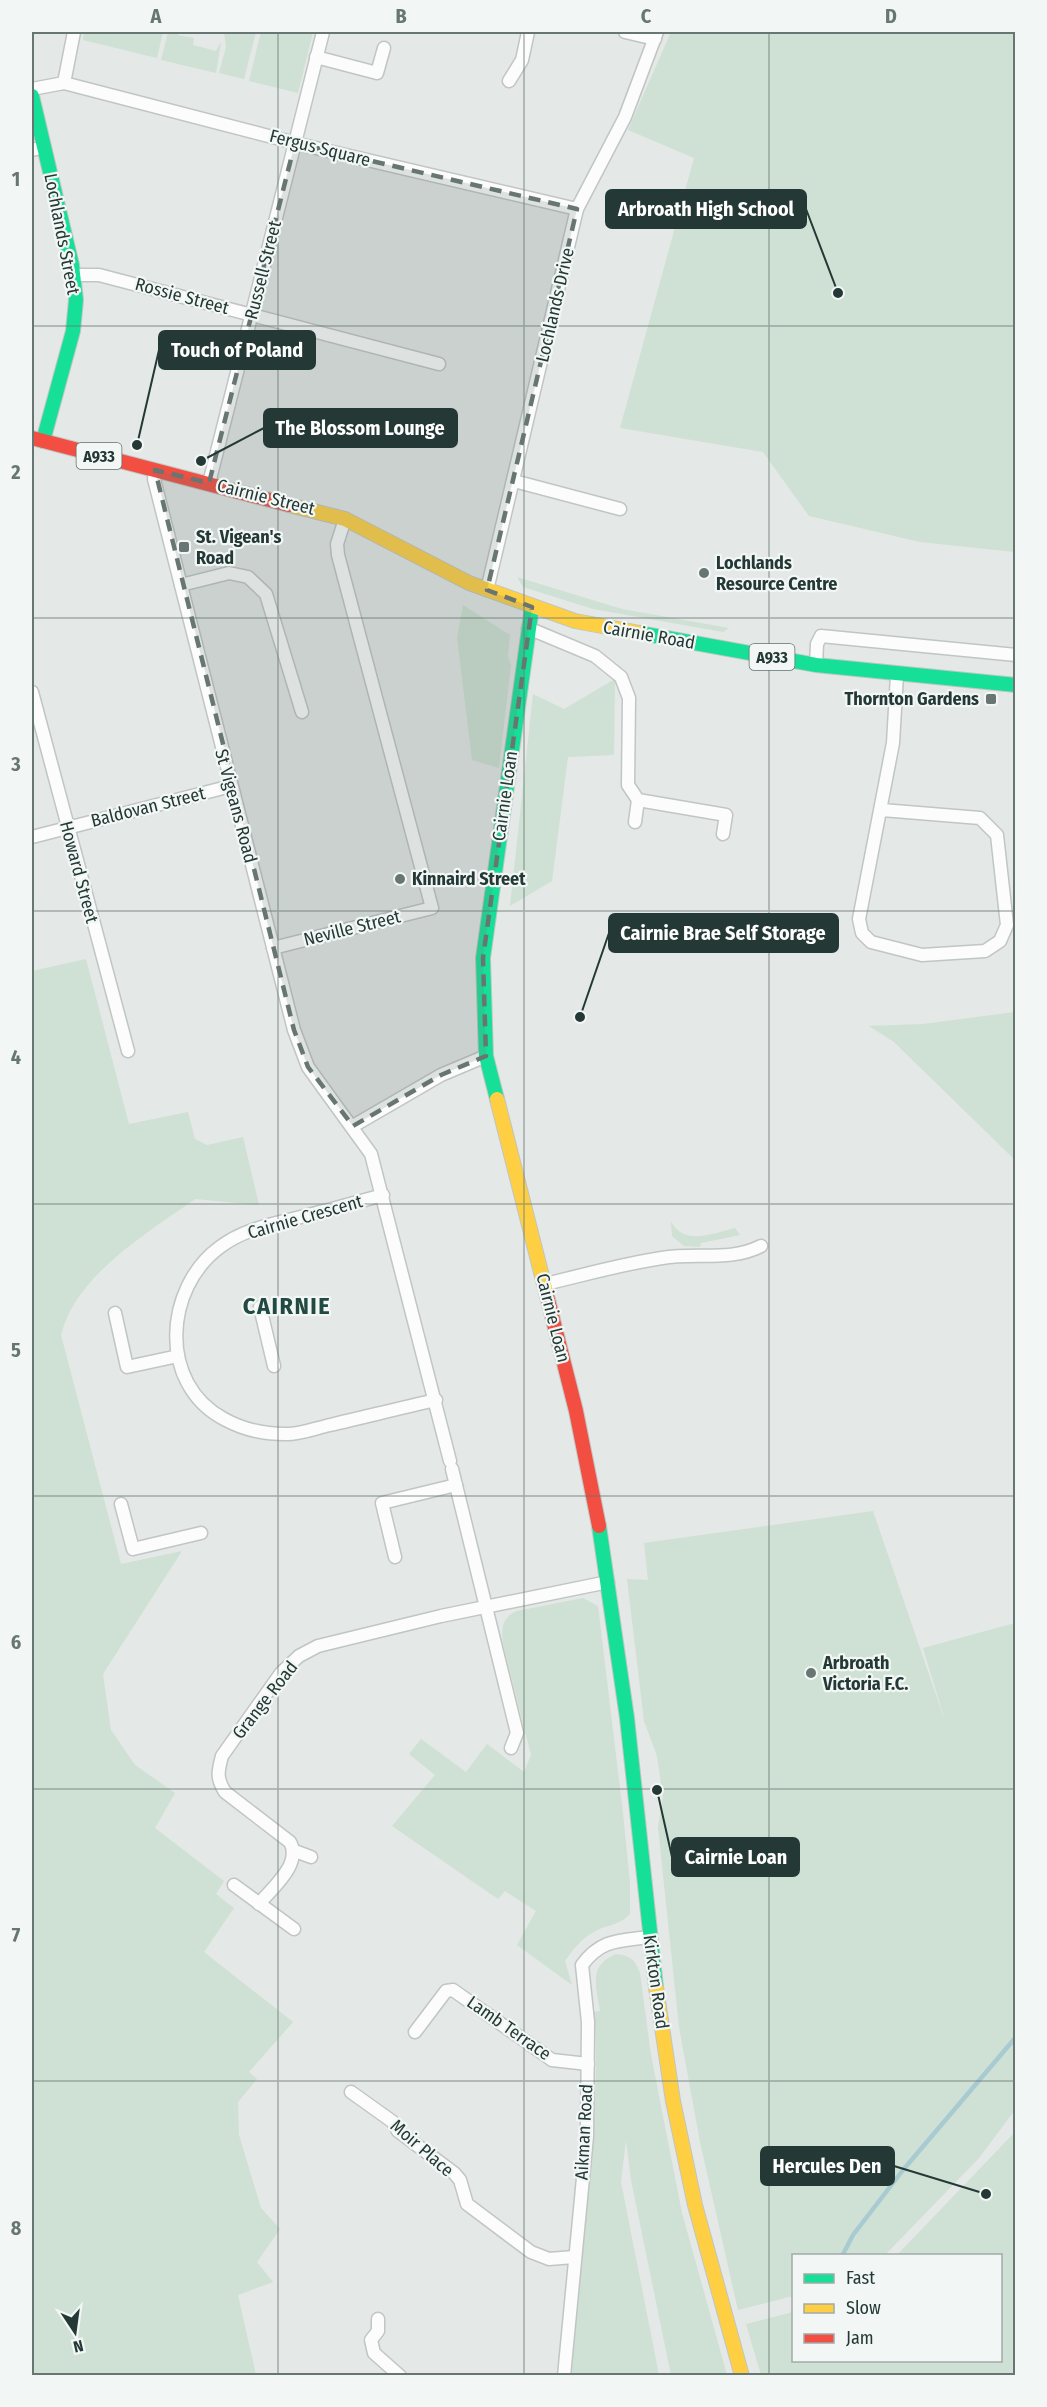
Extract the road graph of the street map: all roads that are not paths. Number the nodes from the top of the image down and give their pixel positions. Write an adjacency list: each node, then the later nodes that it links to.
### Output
1 (74, 32): 9 (street)
2 (323, 32): 7 (street, Russell Street)
3 (528, 32): 8 (street)
4 (625, 32): 5 (street)
5 (656, 35): 14 (street, Lochlands Drive)
6 (384, 48): 7 (street)
7 (316, 57): 12 (street, Russell Street)
8 (509, 81)
9 (64, 83): 10 (street); 12 (street, Fergus Square)
10 (32, 89)
11 (32, 96): 13 (street, Lochlands Street)
12 (295, 143): 14 (street, Fergus Square); 16 (street, Russell Street)
13 (38, 148): 15 (street, Lochlands Street)
14 (577, 209): 20 (street, Lochlands Drive)
15 (74, 276): 16 (street, Rossie Street); 18 (street, Lochlands Street)
16 (252, 315): 17 (street, Rossie Street); 21 (street, Russell Street)
17 (439, 364)
18 (37, 440): 19 (street, Cairnie Street / A933)
19 (154, 470): 21 (street, Cairnie Street / A933); 24 (street, St Vigeans Road)
20 (514, 480): 22 (street); 25 (street, Lochlands Drive)
21 (209, 483): 23 (street, Cairnie Street / A933)
22 (620, 509)
23 (345, 519): 25 (street, Cairnie Street / A933); 41 (street, Neville Street)
24 (181, 585): 33 (street); 34 (street, St Vigeans Road)
25 (488, 590): 26 (street, Cairnie Road / A933)
26 (532, 607): 27 (street, Cairnie Loan); 29 (street, Cairnie Road / A933)
27 (528, 628): 35 (street); 43 (street, Cairnie Loan)
28 (1016, 655): 29 (street)
29 (816, 665): 30 (street, Cairnie Road / A933)
30 (897, 675): 31 (street, Cairnie Road / A933); 36 (street)
31 (1016, 685)
32 (32, 692): 38 (street, Howard Street)
33 (302, 712)
34 (231, 786): 38 (street, Baldovan Street); 41 (street, St Vigeans Road)
35 (638, 800): 37 (street); 39 (street)
36 (882, 810): 36 (street)
37 (635, 822)
38 (67, 827): 40 (street, Baldovan Street); 42 (street, Howard Street)
39 (723, 834)
40 (32, 837)
41 (273, 948): 44 (street, St Vigeans Road)
42 (128, 1051)
43 (486, 1056): 44 (street); 47 (street, Cairnie Loan)
44 (353, 1126): 45 (street)
45 (383, 1195): 50 (street, Cairnie Crescent); 52 (street)
46 (761, 1246): 47 (street)
47 (545, 1284): 57 (street, Cairnie Loan)
48 (260, 1307): 51 (street)
49 (115, 1313): 50 (street)
50 (178, 1356): 52 (street, Cairnie Crescent)
51 (274, 1366)
52 (436, 1400): 53 (street)
53 (456, 1485): 56 (street); 58 (street)
54 (121, 1504): 55 (street)
55 (201, 1533)
56 (395, 1557)
57 (608, 1582): 58 (street, Grange Road); 65 (street, Kirkton Road)
58 (485, 1607): 59 (street); 60 (street, Grange Road)
59 (511, 1748)
60 (295, 1851): 61 (street); 63 (street)
61 (311, 1857)
62 (234, 1885): 63 (street)
63 (259, 1904): 64 (street)
64 (294, 1929)
65 (649, 1936): 67 (street, Aikman Road); 73 (street, Kirkton Road)
66 (415, 2032): 67 (street, Lamb Terrace)
67 (588, 2064): 69 (street, Aikman Road)
68 (351, 2092): 69 (street, Moir Place)
69 (574, 2257): 72 (street, Aikman Road)
70 (378, 2319): 71 (street)
71 (400, 2376)
72 (564, 2376)
73 (742, 2376)

